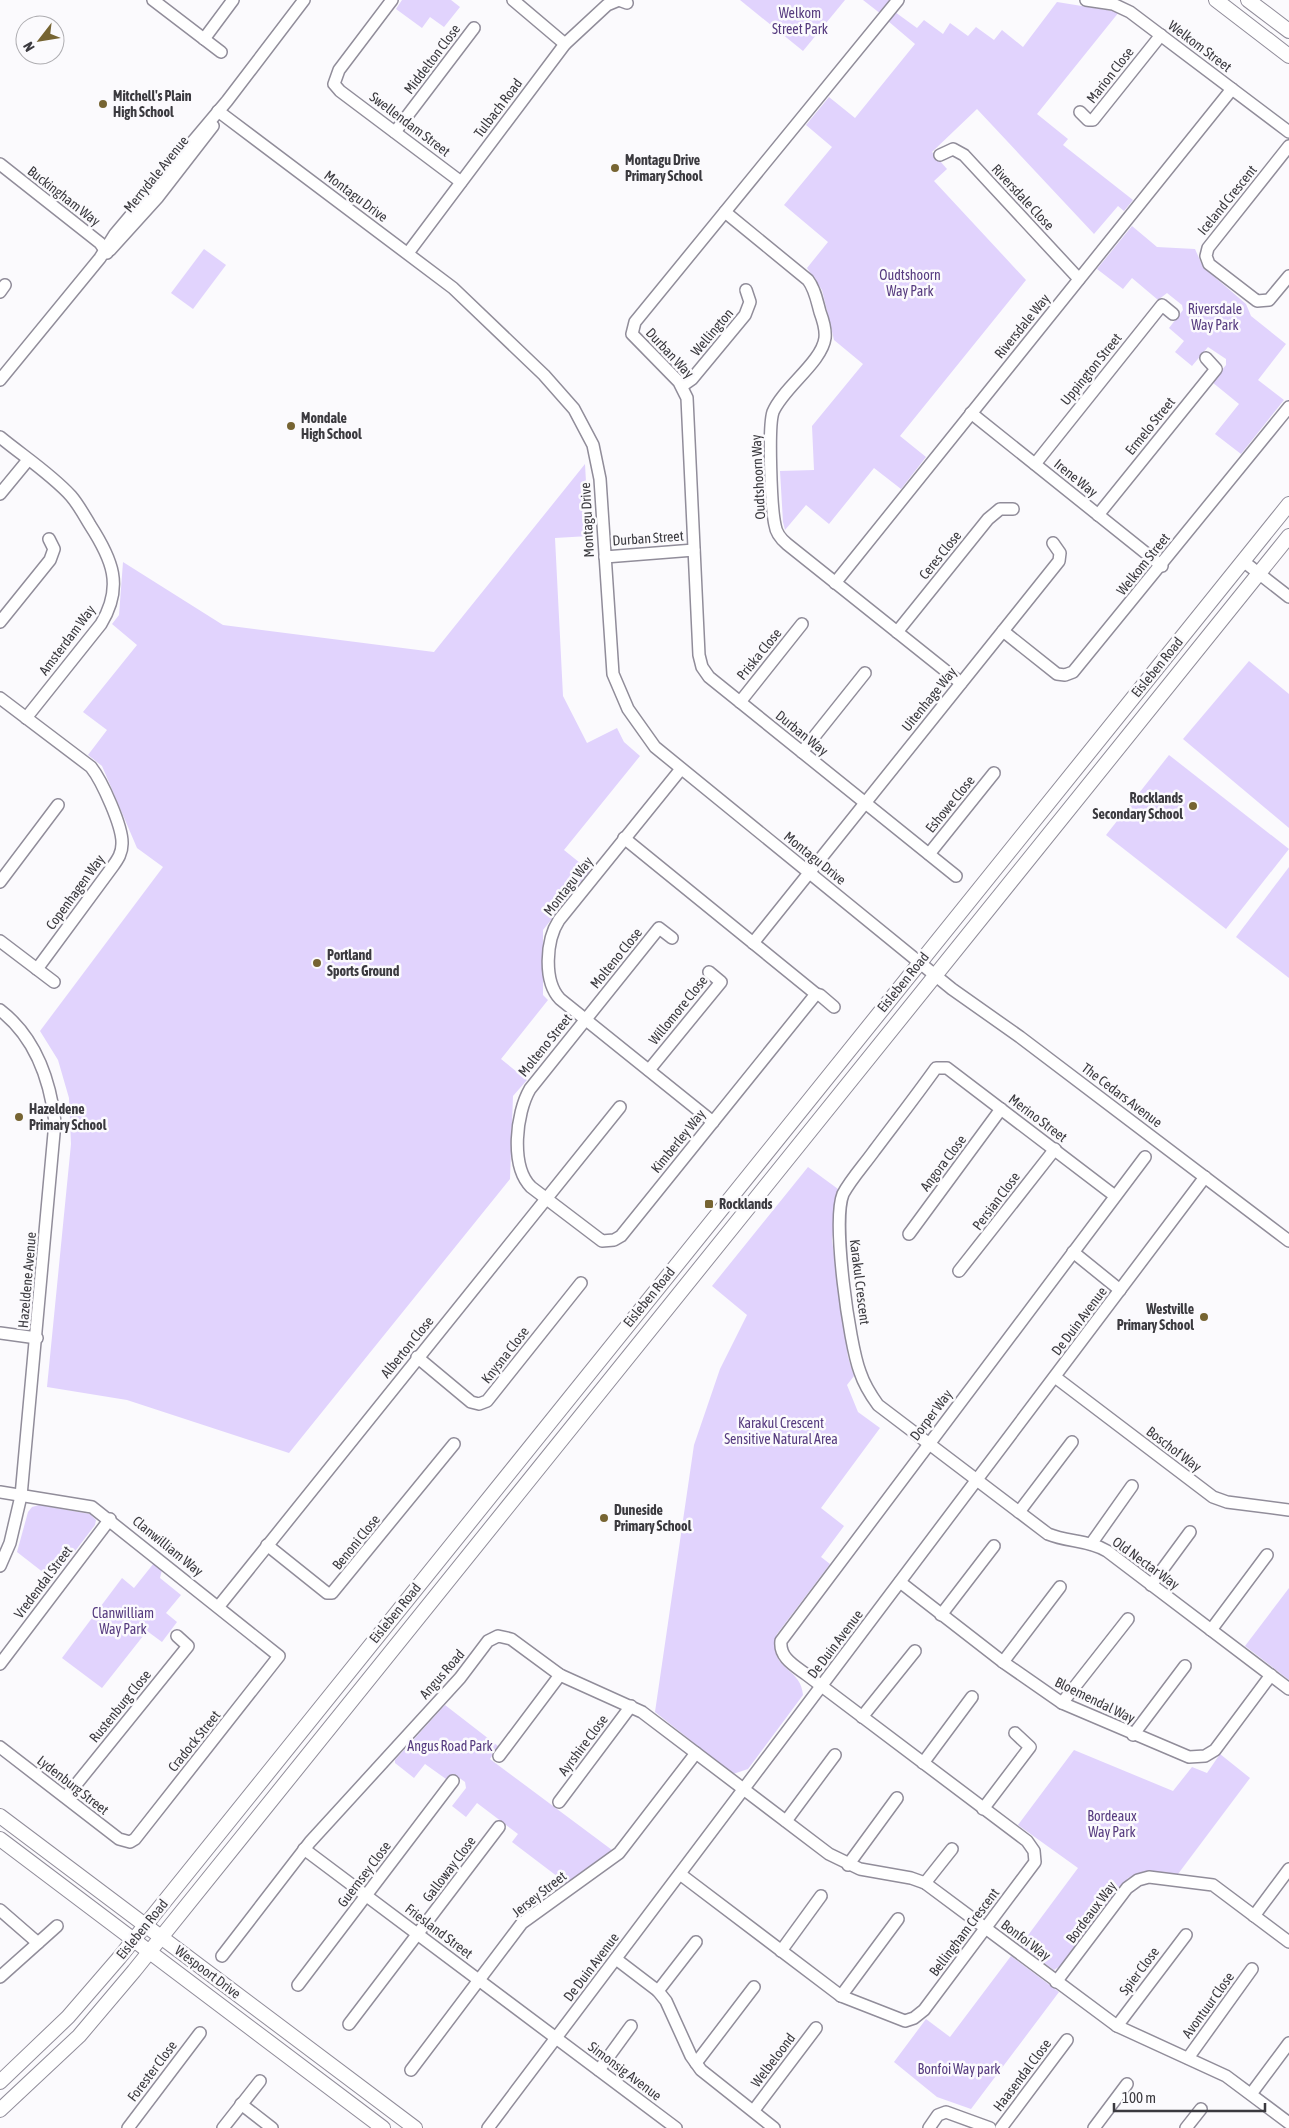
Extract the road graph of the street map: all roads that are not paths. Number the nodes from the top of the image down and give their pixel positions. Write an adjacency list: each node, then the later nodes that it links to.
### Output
1 (152, 0): 14 (street)
2 (233, 0): 14 (street)
3 (304, 0): 19 (street, Merrydale Avenue)
4 (392, 0): 21 (street, Swellendam Street)
5 (513, 0): 15 (street)
6 (898, 0): 27 (street, Durban Way)
7 (1086, 0): 13 (street, Welkom Street)
8 (1216, 0): 17 (main road)
9 (1248, 0): 12 (main road)
10 (627, 2): 15 (street, Tulbach Road)
11 (474, 28): 21 (street, Middelton Close)
12 (1289, 31)
13 (1161, 35): 18 (street, Welkom Street); 20 (street, Marion Close)
14 (204, 39): 16 (street)
15 (565, 44): 26 (street, Tulbach Road)
16 (221, 52)
17 (1289, 56)
18 (1232, 89): 22 (street, Welkom Street); 31 (street, Riversdale Way)
19 (219, 112): 28 (street, Montagu Drive); 29 (street, Merrydale Avenue)
20 (1080, 112)
21 (395, 132): 26 (street, Swellendam Street)
22 (1289, 132)
23 (1289, 146): 30 (street, Iceland Crescent)
24 (940, 155): 31 (street, Riversdale Close)
25 (0, 164): 29 (street, Buckingham Way)
26 (461, 182): 28 (street, Tulbach Road)
27 (725, 212): 36 (street, Durban Way); 54 (street, Oudtshoorn Way)
28 (408, 253): 50 (street, Montagu Drive)
29 (103, 254): 35 (street, Merrydale Avenue)
30 (1289, 276)
31 (1078, 279): 38 (street, Riversdale Way)
32 (746, 290): 36 (street, Wellington)
33 (1173, 314): 41 (street, Uppington Street)
34 (1206, 358): 45 (street, Ermelo Street)
35 (0, 380)
36 (682, 386): 49 (street, Durban Way)
37 (1289, 407): 52 (street, Welkom Street)
38 (971, 413): 41 (street, Irene Way); 54 (street, Riversdale Way)
39 (0, 437): 40 (street, Amsterdam Way)
40 (28, 460): 42 (street); 64 (street, Amsterdam Way)
41 (1035, 464): 45 (street, Irene Way)
42 (0, 494)
43 (1289, 504): 51 (main road, Eisleben Road)
44 (1013, 509): 59 (street, Ceres Close)
45 (1098, 515): 52 (street, Irene Way)
46 (1289, 536): 53 (main road, Eisleben Road)
47 (49, 539): 56 (street)
48 (1053, 543): 58 (street, Uitenhage Way)
49 (694, 550): 50 (street, Durban Street); 63 (street, Durban Way)
50 (605, 557): 66 (street, Montagu Drive)
51 (1243, 561): 53 (street); 78 (main road, Eisleben Road)
52 (1162, 566): 58 (street, Welkom Street)
53 (1259, 574): 55 (street); 81 (main road, Eisleben Road)
54 (835, 583): 59 (street, Oudtshoorn Way)
55 (1289, 597)
56 (0, 622)
57 (802, 624): 63 (street, Priska Close)
58 (1003, 631): 61 (street, Uitenhage Way)
59 (897, 632): 61 (street, Oudtshoorn Way)
60 (865, 673): 65 (street)
61 (961, 683): 68 (street, Uitenhage Way)
62 (0, 698): 64 (street, Copenhagen Way)
63 (740, 702): 65 (street, Durban Way)
64 (26, 718): 79 (street, Copenhagen Way)
65 (802, 752): 68 (street, Durban Way)
66 (681, 769): 70 (street, Montagu Way); 72 (street, Montagu Drive)
67 (994, 773): 71 (street, Eshowe Close)
68 (866, 803): 71 (street, Eshowe Close); 72 (street, Uitenhage Way)
69 (58, 805): 74 (street)
70 (624, 838): 77 (street); 86 (street, Montagu Way)
71 (929, 854): 73 (street, Eshowe Close)
72 (809, 872): 77 (street, Uitenhage Way); 78 (street, Montagu Drive)
73 (956, 876)
74 (0, 882)
75 (672, 938): 86 (street, Molteno Close)
76 (0, 941): 79 (street)
77 (753, 943): 83 (street)
78 (920, 962): 81 (street, Montagu Drive); 173 (main road, Eisleben Road)
79 (36, 969): 82 (street)
80 (708, 972): 88 (street, Willomore Close)
81 (936, 974): 94 (street, The Cedars Avenue); 178 (main road, Eisleben Road)
82 (54, 982)
83 (816, 994): 84 (street); 91 (street, Kimberley Way)
84 (834, 1006)
85 (0, 1010): 104 (street, Hazeldene Avenue)
86 (586, 1019): 88 (street, Montagu Way); 96 (street, Molteno Street)
87 (942, 1067): 90 (street, Merino Street); 109 (street, Karakul Crescent)
88 (649, 1070): 91 (street, Montagu Way)
89 (620, 1108): 96 (street, Alberton Close)
90 (1001, 1109): 92 (street, Merino Street); 97 (street, Angora Close)
91 (713, 1122): 96 (street, Kimberley Way)
92 (1055, 1149): 95 (street, Merino Street); 100 (street, Persian Close)
93 (1145, 1157): 95 (street, Dorper Way)
94 (1205, 1177): 98 (street, The Cedars Avenue); 102 (street, De Duin Avenue)
95 (1116, 1196): 99 (street, Dorper Way)
96 (545, 1198): 105 (street, Alberton Close)
97 (909, 1234)
98 (1289, 1240)
99 (1073, 1252): 102 (street); 109 (street, Dorper Way)
100 (959, 1271)
101 (582, 1283): 105 (street, Knysna Close)
102 (1120, 1290): 106 (street, De Duin Avenue)
103 (0, 1333): 104 (street)
104 (36, 1338): 113 (street, Hazeldene Avenue)
105 (417, 1357): 119 (street, Alberton Close)
106 (1055, 1377): 110 (street, De Duin Avenue); 114 (street, Boschof Way)
107 (1072, 1442): 115 (street)
108 (454, 1444): 119 (street, Benoni Close)
109 (929, 1444): 110 (street, Karakul Crescent); 138 (street, Dorper Way)
110 (977, 1480): 115 (street, Old Nectar Way); 123 (street, De Duin Avenue)
111 (1132, 1486): 118 (street)
112 (0, 1492): 113 (street, Clanwilliam Way)
113 (21, 1496): 116 (street, Clanwilliam Way); 122 (street, Hazeldene Avenue)
114 (1289, 1510)
115 (1019, 1512): 118 (street, Old Nectar Way)
116 (110, 1519): 126 (street, Clanwilliam Way); 134 (street, Vredendal Street)
117 (1190, 1532): 124 (street)
118 (1091, 1544): 124 (street, Old Nectar Way)
119 (266, 1545): 126 (street, Alberton Close)
120 (994, 1546): 127 (street)
121 (1267, 1555): 129 (street)
122 (0, 1566)
123 (900, 1582): 127 (street, Bloemendal Way); 138 (street, De Duin Avenue)
124 (1151, 1585): 129 (street, Old Nectar Way)
125 (1060, 1587): 133 (street)
126 (219, 1606): 132 (street, Clanwilliam Way)
127 (941, 1615): 133 (street, Bloemendal Way)
128 (1128, 1619): 141 (street)
129 (1211, 1630): 137 (street, Old Nectar Way)
130 (176, 1636): 153 (street, Rustenburg Close)
131 (914, 1651): 143 (street)
132 (279, 1656): 161 (street, Cradock Street)
133 (1003, 1662): 141 (street, Bloemendal Way)
134 (0, 1664)
135 (1185, 1666): 145 (street)
136 (560, 1675): 142 (street, Angus Road); 149 (street); 162 (street, Angus Road)
137 (1271, 1675): 139 (street, Old Nectar Way); 145 (street, Bloemendal Way)
138 (822, 1686): 143 (street, Bellingham Crescent); 152 (street, De Duin Avenue)
139 (1289, 1688)
140 (972, 1697): 150 (street)
141 (1062, 1703): 145 (street, Bloemendal Way)
142 (631, 1706): 147 (street, Angus Road); 155 (street, Ayrshire Close)
143 (862, 1717): 150 (street, Bellingham Crescent)
144 (1014, 1733): 156 (street)
145 (1133, 1735)
146 (0, 1748): 153 (street, Lydenburg Street)
147 (696, 1753): 152 (street, Angus Road); 189 (street, Jersey Street)
148 (835, 1755): 158 (street)
149 (499, 1756)
150 (923, 1763): 156 (street, Bellingham Crescent)
151 (453, 1781): 168 (street, Guernsey Close)
152 (744, 1790): 158 (street, Bonfoi Way); 166 (street, De Duin Avenue)
153 (66, 1797): 161 (street, Lydenburg Street)
154 (897, 1798): 164 (street)
155 (559, 1802)
156 (982, 1809): 175 (street, Bellingham Crescent)
157 (0, 1816): 173 (main road, Wespoort Drive)
158 (786, 1821): 164 (street, Bonfoi Way)
159 (499, 1827): 176 (street, Galloway Close)
160 (0, 1839): 179 (main road, Wespoort Drive)
161 (130, 1842)
162 (304, 1849): 168 (street, Friesland Street); 185 (street, Angus Road)
163 (952, 1849): 167 (street)
164 (848, 1865): 167 (street, Bonfoi Way)
165 (1289, 1869): 171 (street)
166 (680, 1874): 183 (street, Bellingham Crescent); 186 (street, De Duin Avenue)
167 (925, 1883): 175 (street, Bonfoi Way)
168 (367, 1895): 176 (street, Friesland Street); 191 (street, Guernsey Close)
169 (821, 1896): 183 (street)
170 (0, 1910): 182 (street)
171 (1254, 1916): 181 (street, Bordeaux Way); 190 (street, Bordeaux Way)
172 (898, 1919): 194 (street)
173 (145, 1925): 178 (main road, Wespoort Drive); 179 (main road, Eisleben Road)
174 (57, 1926): 182 (street)
175 (985, 1928): 190 (street, Bonfoi Way); 194 (street, Bellingham Crescent)
176 (419, 1934): 189 (street, Friesland Street); 195 (street, Galloway Close)
177 (1186, 1935): 197 (street, Spier Close)
178 (162, 1937): 184 (main road, Eisleben Road); 220 (main road, Wespoort Drive)
179 (134, 1940): 184 (main road, Wespoort Drive); 208 (main road, Eisleben Road)
180 (696, 1942): 193 (street)
181 (1289, 1942)
182 (38, 1943): 188 (street)
183 (781, 1951): 194 (street, Bellingham Crescent)
184 (150, 1952): 213 (main road, Eisleben Road); 219 (main road, Wespoort Drive)
185 (222, 1956)
186 (616, 1959): 193 (street); 200 (street, De Duin Avenue)
187 (1252, 1970): 203 (street, Avontuur Close)
188 (0, 1977)
189 (480, 1980): 200 (street, Friesland Street); 205 (street, Jersey Street)
190 (1056, 1982): 197 (street, Bonfoi Way)
191 (298, 1985)
192 (754, 1987): 204 (street)
193 (658, 1991): 204 (street)
194 (841, 1996)
195 (349, 2024)
196 (631, 2026): 206 (street)
197 (1117, 2026): 203 (street, Bonfoi Way)
198 (816, 2028): 214 (street, Welbeloond)
199 (200, 2033): 216 (street, Forester Close)
200 (556, 2038): 206 (street, Simonsig Avenue); 221 (street, De Duin Avenue)
201 (1067, 2040): 226 (street, Haasendal Close)
202 (1289, 2042): 210 (street)
203 (1188, 2058): 210 (street, Bonfoi Way)
204 (696, 2063): 214 (street)
205 (411, 2070)
206 (599, 2070): 222 (street, Simonsig Avenue)
207 (260, 2081): 211 (street)
208 (0, 2082)
209 (1126, 2084): 227 (street)
210 (1251, 2094): 215 (street, Bonfoi Way)
211 (241, 2104): 217 (street); 218 (street)
212 (1201, 2109): 228 (street)
213 (0, 2110)
214 (754, 2110): 223 (street)
215 (1289, 2123)
216 (128, 2128)
217 (223, 2128)
218 (272, 2128)
219 (383, 2128)
220 (415, 2128)
221 (488, 2128)
222 (676, 2128)
223 (774, 2128)
224 (929, 2128): 225 (street)
225 (990, 2128)
226 (1001, 2128)
227 (1094, 2128)
228 (1186, 2128)

